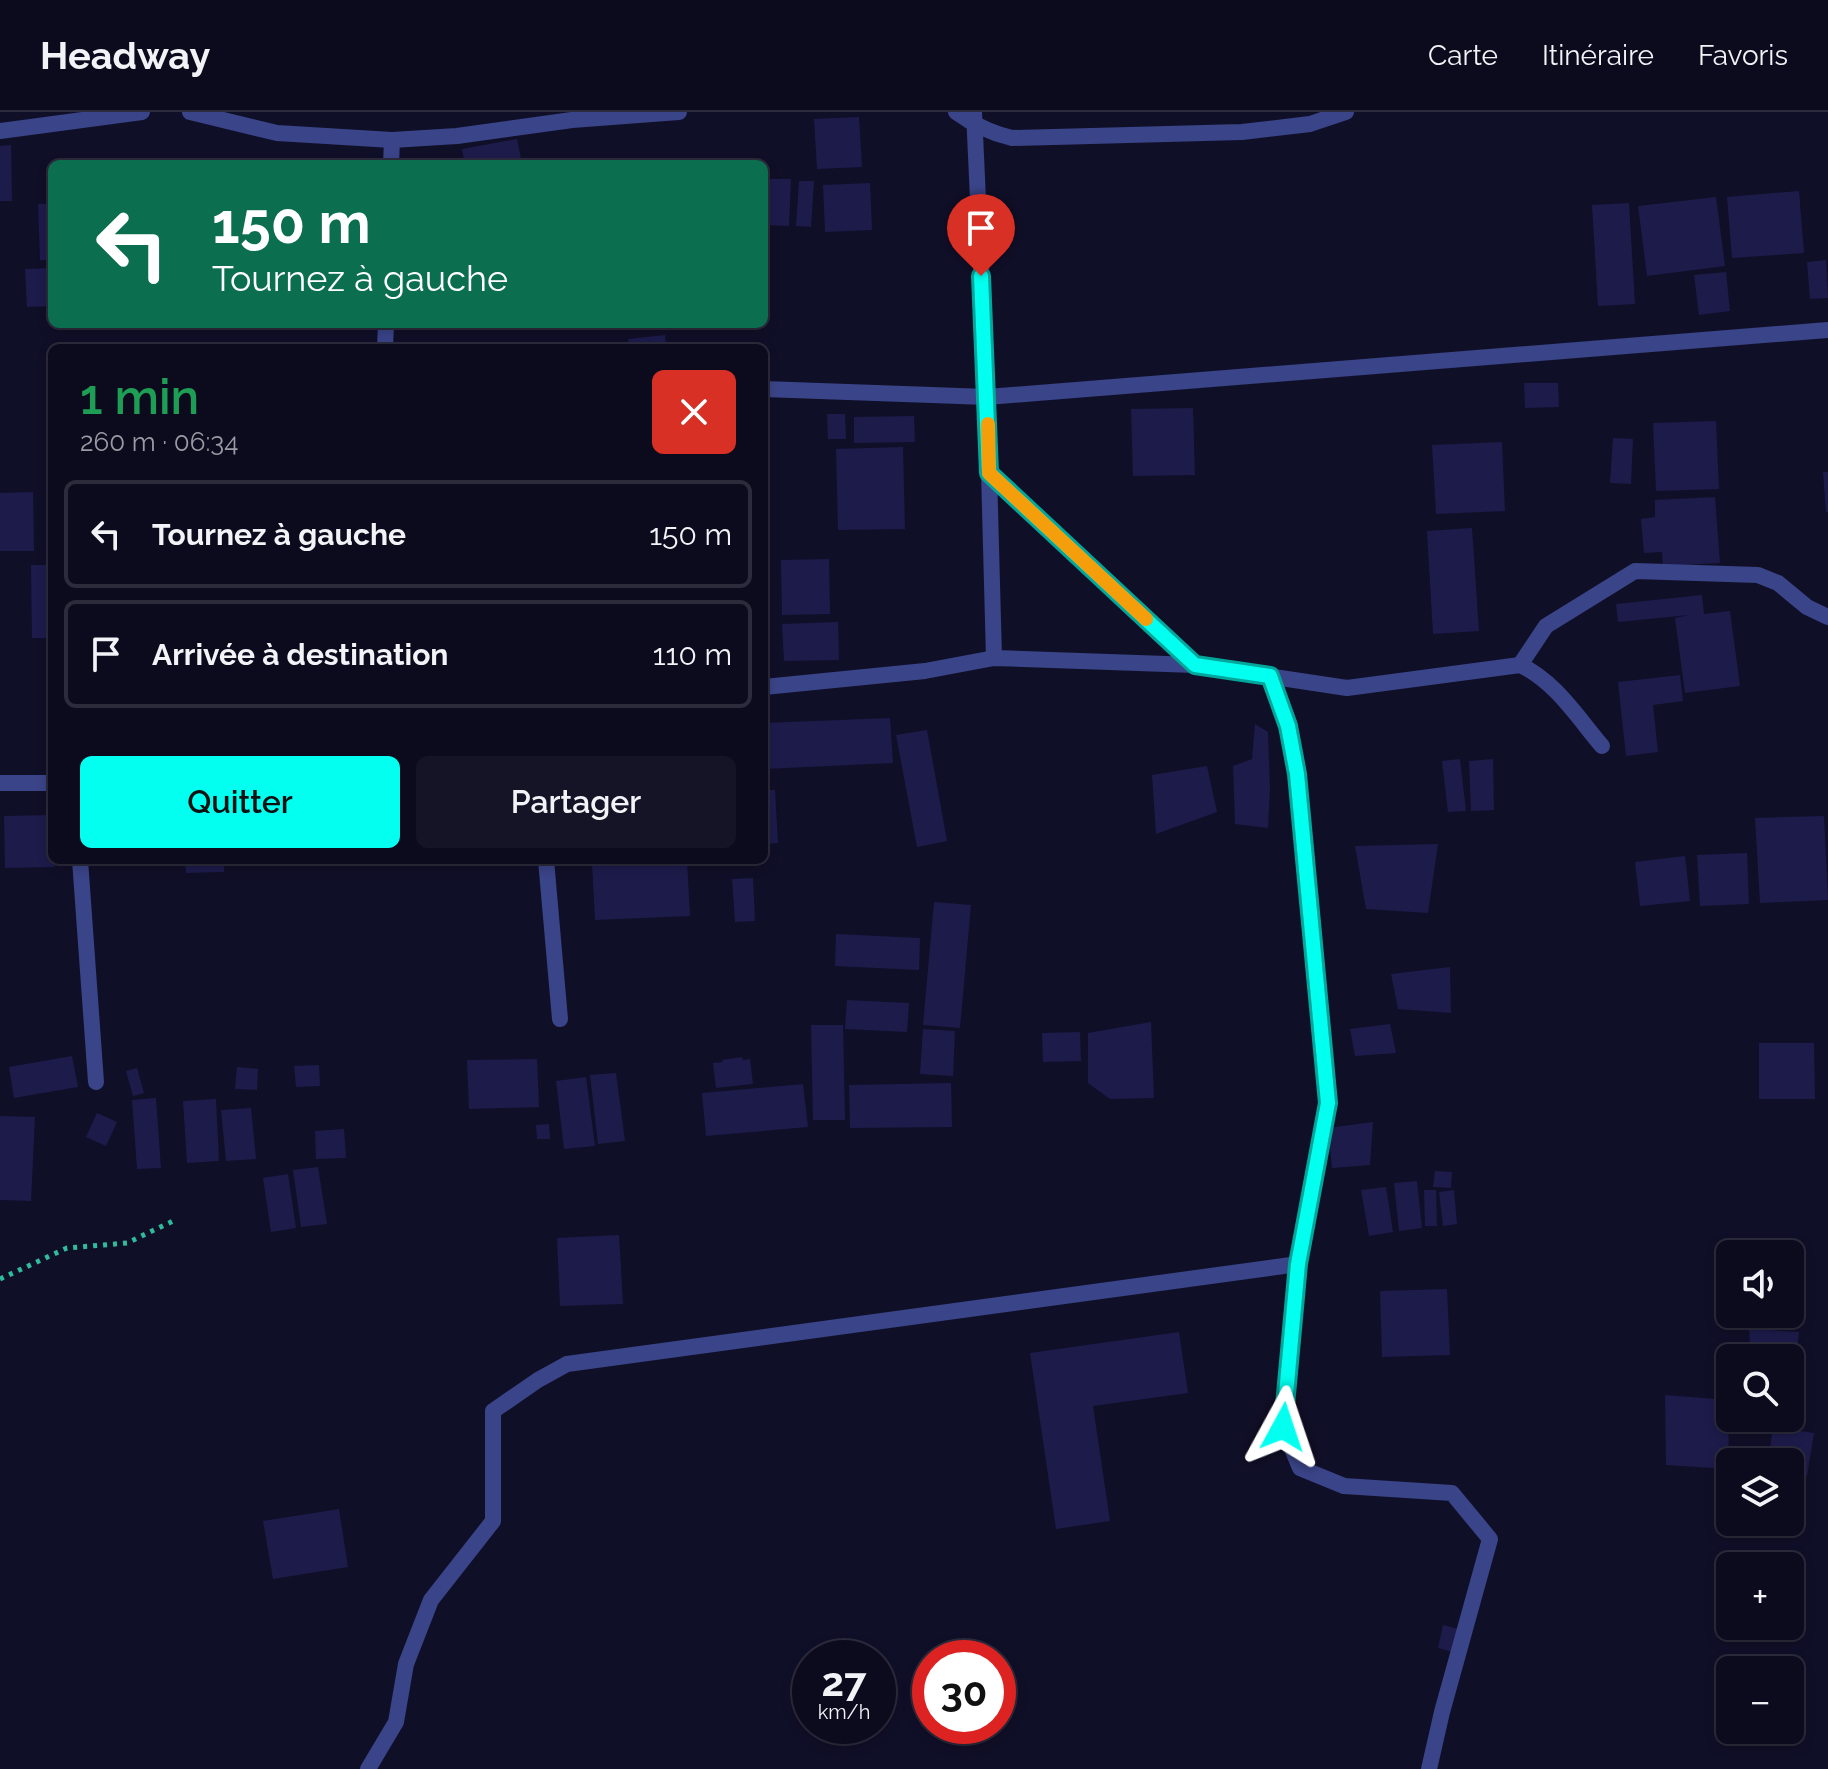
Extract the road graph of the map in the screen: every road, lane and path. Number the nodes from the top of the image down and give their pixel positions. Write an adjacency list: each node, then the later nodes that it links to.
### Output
1 (142, 112): 6 (street)
2 (190, 112): 9 (street)
3 (679, 112): 9 (street)
4 (956, 112): 7 (street)
5 (1346, 112): 7 (street)
6 (75, 117): 8 (street)
7 (974, 118): 13 (street)
8 (0, 131)
9 (392, 140): 10 (street)
10 (391, 160)
11 (1828, 330): 13 (street)
12 (768, 389): 13 (street)
13 (987, 397): 14 (street)
14 (989, 473): 16 (street); 17 (street)
15 (1828, 617): 18 (street)
16 (994, 658): 17 (street); 20 (street)
17 (1195, 665): 19 (street)
18 (1520, 665): 19 (street); 21 (street)
19 (1270, 676): 29 (street)
20 (768, 687)
21 (1602, 746)
22 (0, 783): 23 (street)
23 (48, 783)
24 (80, 864): 27 (street)
25 (546, 864): 26 (street)
26 (560, 1019)
27 (96, 1082)
28 (175, 1220): 30 (path)
29 (1298, 1264): 31 (street); 32 (street)
30 (0, 1279)
31 (368, 1769)
32 (1429, 1769)

